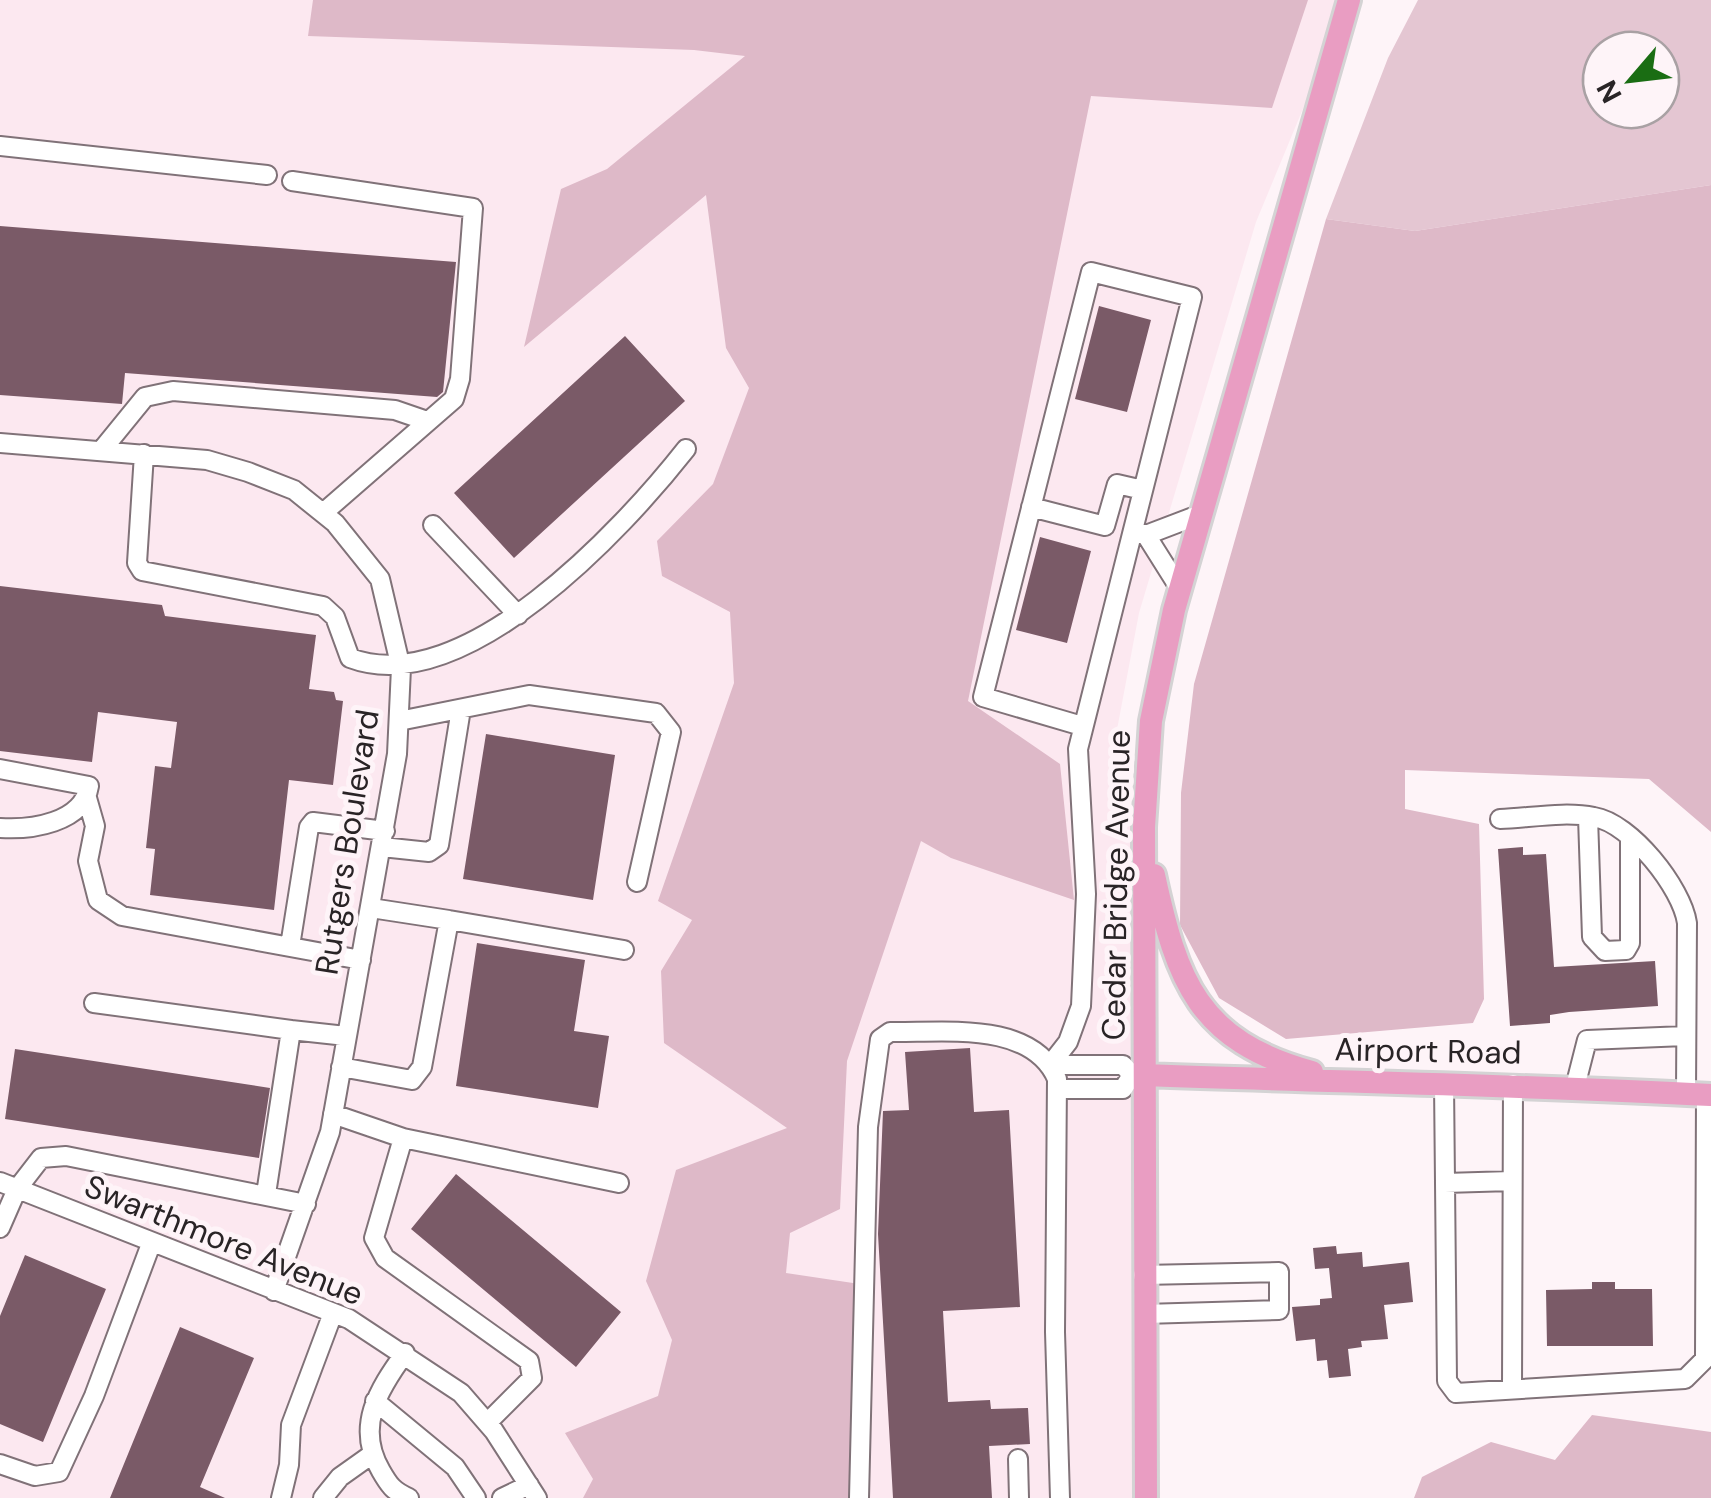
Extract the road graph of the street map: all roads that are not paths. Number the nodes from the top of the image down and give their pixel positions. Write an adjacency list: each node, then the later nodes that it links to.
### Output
1 (1349, 0): 13 (main road, Cedar Bridge Avenue)
2 (0, 146): 3 (street)
3 (266, 175)
4 (292, 181): 5 (street)
5 (427, 421): 8 (street); 12 (street)
6 (0, 443): 8 (street, Rutgers Boulevard)
7 (686, 449): 17 (street)
8 (101, 451): 9 (street, Rutgers Boulevard)
9 (144, 454): 12 (street, Rutgers Boulevard); 18 (street)
10 (1143, 490): 11 (street); 11 (street); 15 (street)
11 (1031, 507): 21 (street)
12 (323, 513): 18 (street, Rutgers Boulevard)
13 (1201, 514): 15 (street); 16 (main road, Cedar Bridge Avenue)
14 (432, 525): 17 (street)
15 (1139, 533): 16 (street); 21 (street)
16 (1180, 589): 26 (main road, Cedar Bridge Avenue)
17 (518, 615): 18 (street)
18 (401, 664): 20 (street, Rutgers Boulevard)
19 (461, 709): 20 (street); 29 (street); 30 (street)
20 (399, 721): 29 (street, Rutgers Boulevard)
21 (1082, 726): 40 (street)
22 (0, 769): 23 (street)
23 (87, 798): 27 (street); 33 (street)
24 (1588, 816): 25 (street); 28 (street); 28 (street)
25 (1500, 819)
26 (1144, 827): 42 (main road, Cedar Bridge Avenue); 43 (main road)
27 (0, 828)
28 (1630, 838): 39 (street)
29 (383, 839): 31 (street, Rutgers Boulevard); 33 (street)
30 (638, 882)
31 (371, 908): 32 (street); 35 (street, Rutgers Boulevard)
32 (448, 920): 34 (street); 41 (street)
33 (290, 946): 35 (street)
34 (624, 950)
35 (361, 960): 38 (street, Rutgers Boulevard)
36 (94, 1002): 37 (street)
37 (291, 1030): 38 (street); 55 (street)
38 (346, 1036): 41 (street, Rutgers Boulevard)
39 (1685, 1036): 46 (street); 48 (street)
40 (1050, 1065): 42 (street); 47 (street); 76 (street)
41 (340, 1067): 49 (street, Rutgers Boulevard)
42 (1138, 1075): 43 (main road, Airport Road); 47 (street); 59 (main road, Cedar Bridge Avenue)
43 (1354, 1083): 44 (main road, Airport Road)
44 (1444, 1083): 45 (main road, Airport Road); 52 (street)
45 (1512, 1084): 46 (main road, Airport Road); 51 (street)
46 (1575, 1087): 48 (main road, Airport Road)
47 (1060, 1089): 78 (street)
48 (1701, 1094): 64 (street)
49 (333, 1114): 50 (street); 56 (street, Rutgers Boulevard)
50 (402, 1138): 53 (street); 66 (street)
51 (1512, 1181): 52 (street); 64 (street)
52 (1446, 1183): 64 (street)
53 (619, 1184)
54 (8, 1186): 55 (street); 57 (street); 58 (street, Swarthmore Avenue)
55 (266, 1194): 56 (street)
56 (306, 1204): 60 (street, Rutgers Boulevard)
57 (0, 1228)
58 (151, 1244): 60 (street, Swarthmore Avenue); 69 (street)
59 (1144, 1275): 62 (main road, Cedar Bridge Avenue); 62 (street)
60 (274, 1291): 61 (street, Swarthmore Avenue)
61 (333, 1313): 63 (street, Swarthmore Avenue); 71 (street)
62 (1144, 1314): 79 (main road, Cedar Bridge Avenue)
63 (405, 1353): 65 (street); 66 (street, Swarthmore Avenue)
64 (1512, 1390)
65 (375, 1402): 67 (street); 74 (street)
66 (487, 1423): 70 (street, Swarthmore Avenue)
67 (371, 1455): 72 (street); 73 (street)
68 (1018, 1459): 77 (street)
69 (0, 1464)
70 (533, 1492): 75 (street)
71 (281, 1498)
72 (323, 1498)
73 (409, 1498)
74 (476, 1498)
75 (502, 1498)
76 (859, 1498)
77 (1018, 1498)
78 (1060, 1498)
79 (1146, 1498)

